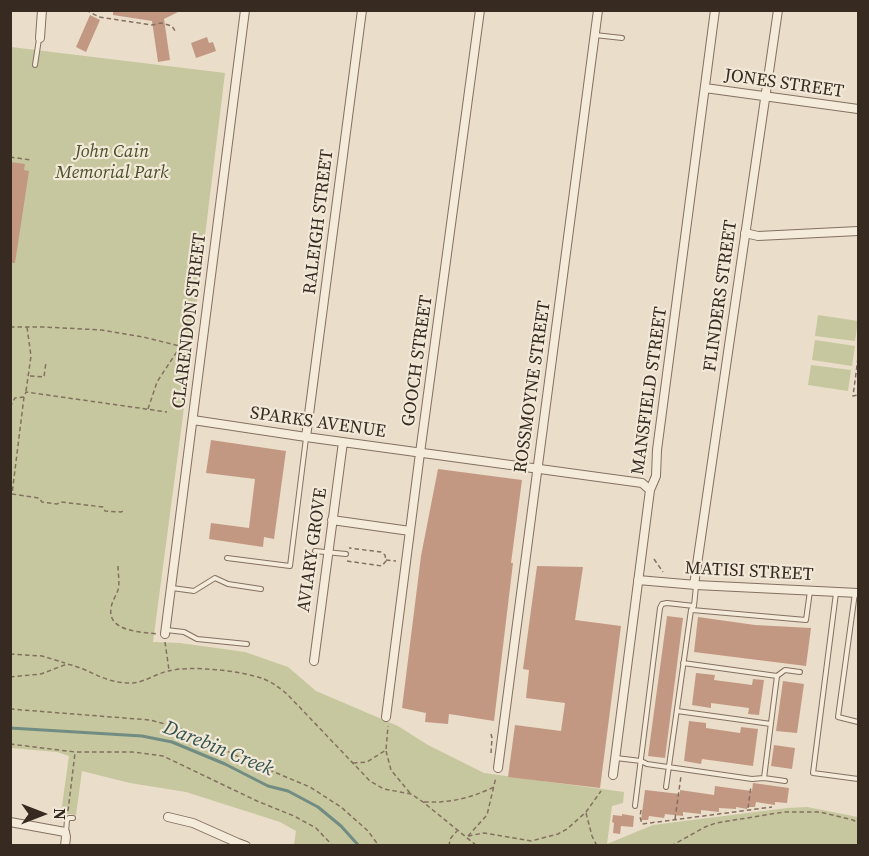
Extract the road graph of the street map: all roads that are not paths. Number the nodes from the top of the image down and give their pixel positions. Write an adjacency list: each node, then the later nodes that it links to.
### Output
1 (42, 10): 9 (street)
2 (245, 10): 17 (street, CLARENDON STREET)
3 (362, 10): 18 (street, RALEIGH STREET)
4 (480, 10): 20 (street, GOOCH STREET)
5 (598, 10): 8 (street, ROSSMOYNE STREET)
6 (715, 10): 12 (street, MANSFIELD STREET)
7 (778, 10): 13 (street, FLINDERS STREET)
8 (594, 35): 10 (lane); 21 (street, ROSSMOYNE STREET)
9 (39, 38): 11 (lane)
10 (622, 38)
11 (35, 65)
12 (705, 88): 13 (street, JONES STREET); 22 (street, MANSFIELD STREET)
13 (765, 96): 14 (street, JONES STREET); 16 (street, FLINDERS STREET)
14 (858, 109)
15 (858, 231): 16 (street)
16 (745, 233): 30 (street, FLINDERS STREET)
17 (193, 420): 18 (street, SPARKS AVENUE); 31 (street, CLARENDON STREET)
18 (306, 437): 19 (street, SPARKS AVENUE); 28 (lane)
19 (343, 442): 20 (street, SPARKS AVENUE); 23 (street, AVIARY GROVE)
20 (420, 453): 21 (street, SPARKS AVENUE); 24 (street, GOOCH STREET)
21 (537, 468): 22 (street, SPARKS AVENUE); 50 (street, ROSSMOYNE STREET)
22 (650, 490): 29 (street, MANSFIELD STREET)
23 (332, 520): 24 (street); 26 (street, AVIARY GROVE)
24 (410, 531): 44 (street, GOOCH STREET)
25 (315, 550): 26 (lane)
26 (328, 552): 27 (lane); 39 (street, AVIARY GROVE)
27 (346, 554)
28 (227, 558)
29 (638, 580): 30 (street, MATISI STREET); 47 (street, MANSFIELD STREET)
30 (695, 585): 33 (street, MATISI STREET); 36 (lane)
31 (171, 588): 32 (lane); 37 (street, CLARENDON STREET)
32 (261, 589)
33 (810, 591): 34 (street, MATISI STREET); 36 (lane)
34 (836, 592): 35 (street, MATISI STREET); 53 (lane)
35 (857, 593): 45 (lane)
36 (693, 608): 40 (lane); 48 (lane)
37 (165, 632): 38 (lane)
38 (247, 645)
39 (314, 661)
40 (683, 663): 42 (lane); 43 (lane)
41 (800, 672): 42 (lane)
42 (777, 676): 46 (lane)
43 (677, 711): 46 (lane); 49 (lane)
44 (386, 717)
45 (858, 722)
46 (771, 724): 52 (lane)
47 (615, 758): 48 (lane); 51 (street, MANSFIELD STREET)
48 (641, 761): 49 (lane); 56 (lane)
49 (669, 767): 52 (lane); 55 (lane)
50 (498, 768)
51 (613, 775)
52 (764, 778): 54 (lane)
53 (858, 779)
54 (785, 781)
55 (666, 787)
56 (636, 806)
57 (168, 817): 62 (street)
58 (73, 818): 60 (lane)
59 (10, 822): 60 (street)
60 (65, 832): 61 (street)
61 (65, 846)
62 (246, 846)

